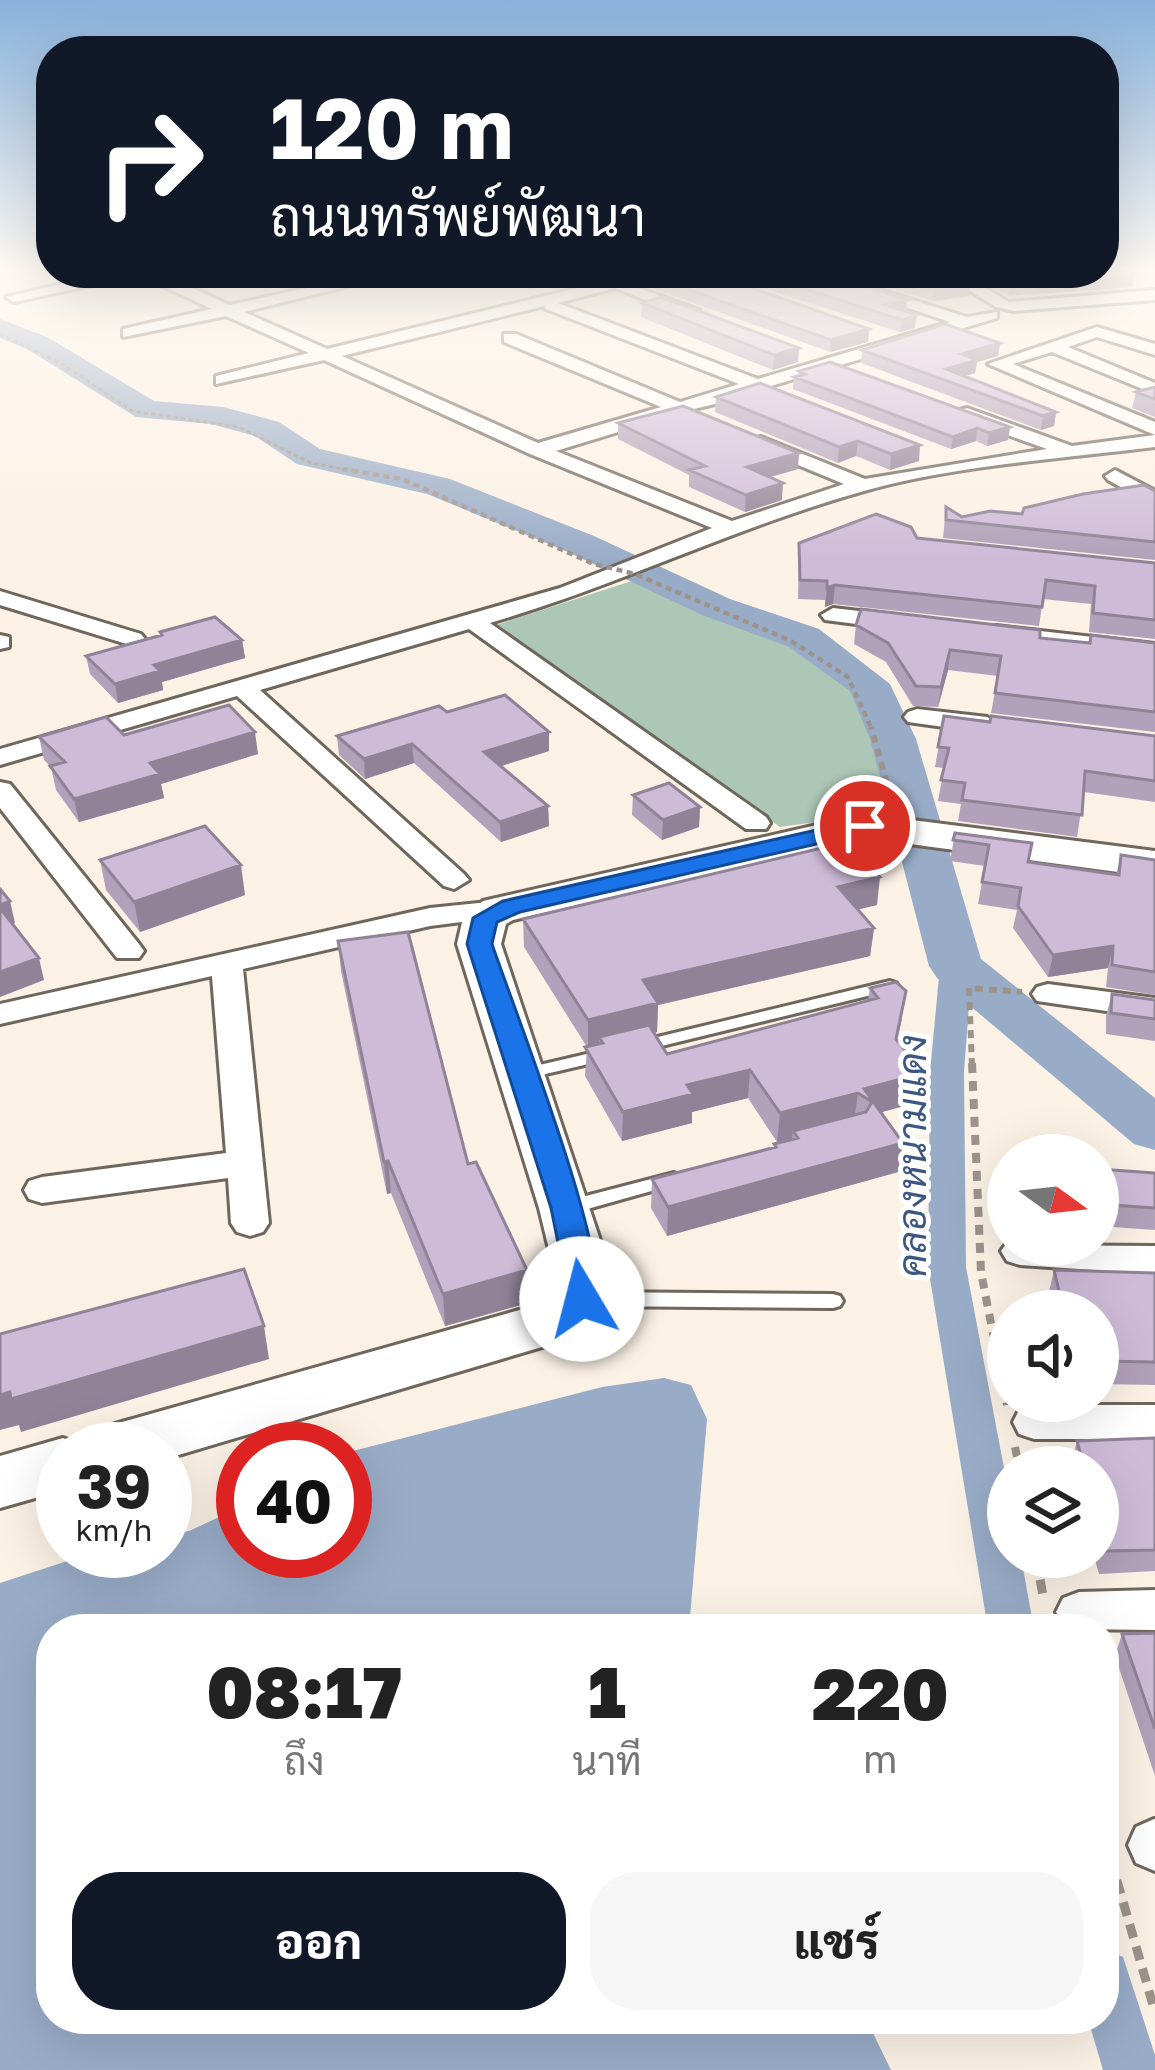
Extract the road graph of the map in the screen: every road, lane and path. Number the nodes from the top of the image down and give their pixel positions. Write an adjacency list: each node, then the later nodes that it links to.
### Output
1 (67, 368): 42 (path, bridge)
2 (274, 368): 11 (street)
3 (349, 368): 22 (street)
4 (581, 368): 16 (street)
5 (712, 368): 12 (street)
6 (814, 368): 12 (street)
7 (842, 368): 10 (street)
8 (1006, 368): 18 (street)
9 (1113, 368): 13 (street)
10 (873, 379)
11 (222, 380)
12 (755, 384): 14 (street); 16 (street)
13 (1155, 389)
14 (797, 400)
15 (938, 403): 23 (street)
16 (678, 408): 17 (street); 22 (street)
17 (719, 425)
18 (1155, 428)
19 (740, 434): 26 (street)
20 (1155, 441): 23 (street)
21 (922, 449): 24 (street)
22 (537, 450): 28 (street)
23 (1070, 451): 24 (street)
24 (963, 466): 26 (street)
25 (1115, 476): 27 (street)
26 (863, 485): 28 (street)
27 (1155, 500)
28 (731, 528): 32 (street)
29 (0, 598): 31 (street)
30 (833, 615): 33 (street)
31 (0, 617)
32 (474, 622): 36 (street); 41 (street)
33 (925, 625)
34 (971, 630): 35 (street)
35 (1155, 650)
36 (243, 688): 39 (street); 44 (street)
37 (917, 717): 38 (street)
38 (1012, 728)
39 (0, 757)
40 (0, 790): 46 (street)
41 (756, 823)
42 (871, 826): 43 (street); 45 (street)
43 (1155, 864)
44 (454, 880)
45 (498, 910): 47 (street); 52 (street)
46 (128, 951)
47 (227, 965): 51 (street); 53 (street)
48 (896, 985): 52 (lane)
49 (1048, 994): 50 (street); 64 (path)
50 (1155, 1008)
51 (0, 1014)
52 (520, 1075): 56 (street)
53 (245, 1163): 55 (street); 57 (street)
54 (700, 1173): 56 (lane)
55 (42, 1190)
56 (566, 1208): 60 (street)
57 (250, 1223)
58 (1119, 1258): 59 (street)
59 (1155, 1260)
60 (582, 1299): 61 (lane); 63 (street)
61 (833, 1300)
62 (1155, 1423): 64 (street)
63 (192, 1427)
64 (1020, 1430): 65 (path)
65 (1019, 1446)
66 (36, 1471): 67 (street)
67 (0, 1481)
68 (1046, 1578): 70 (path)
69 (1155, 1610): 70 (street)
70 (1063, 1611)
71 (1119, 1888): 72 (path)
72 (1155, 2012)

